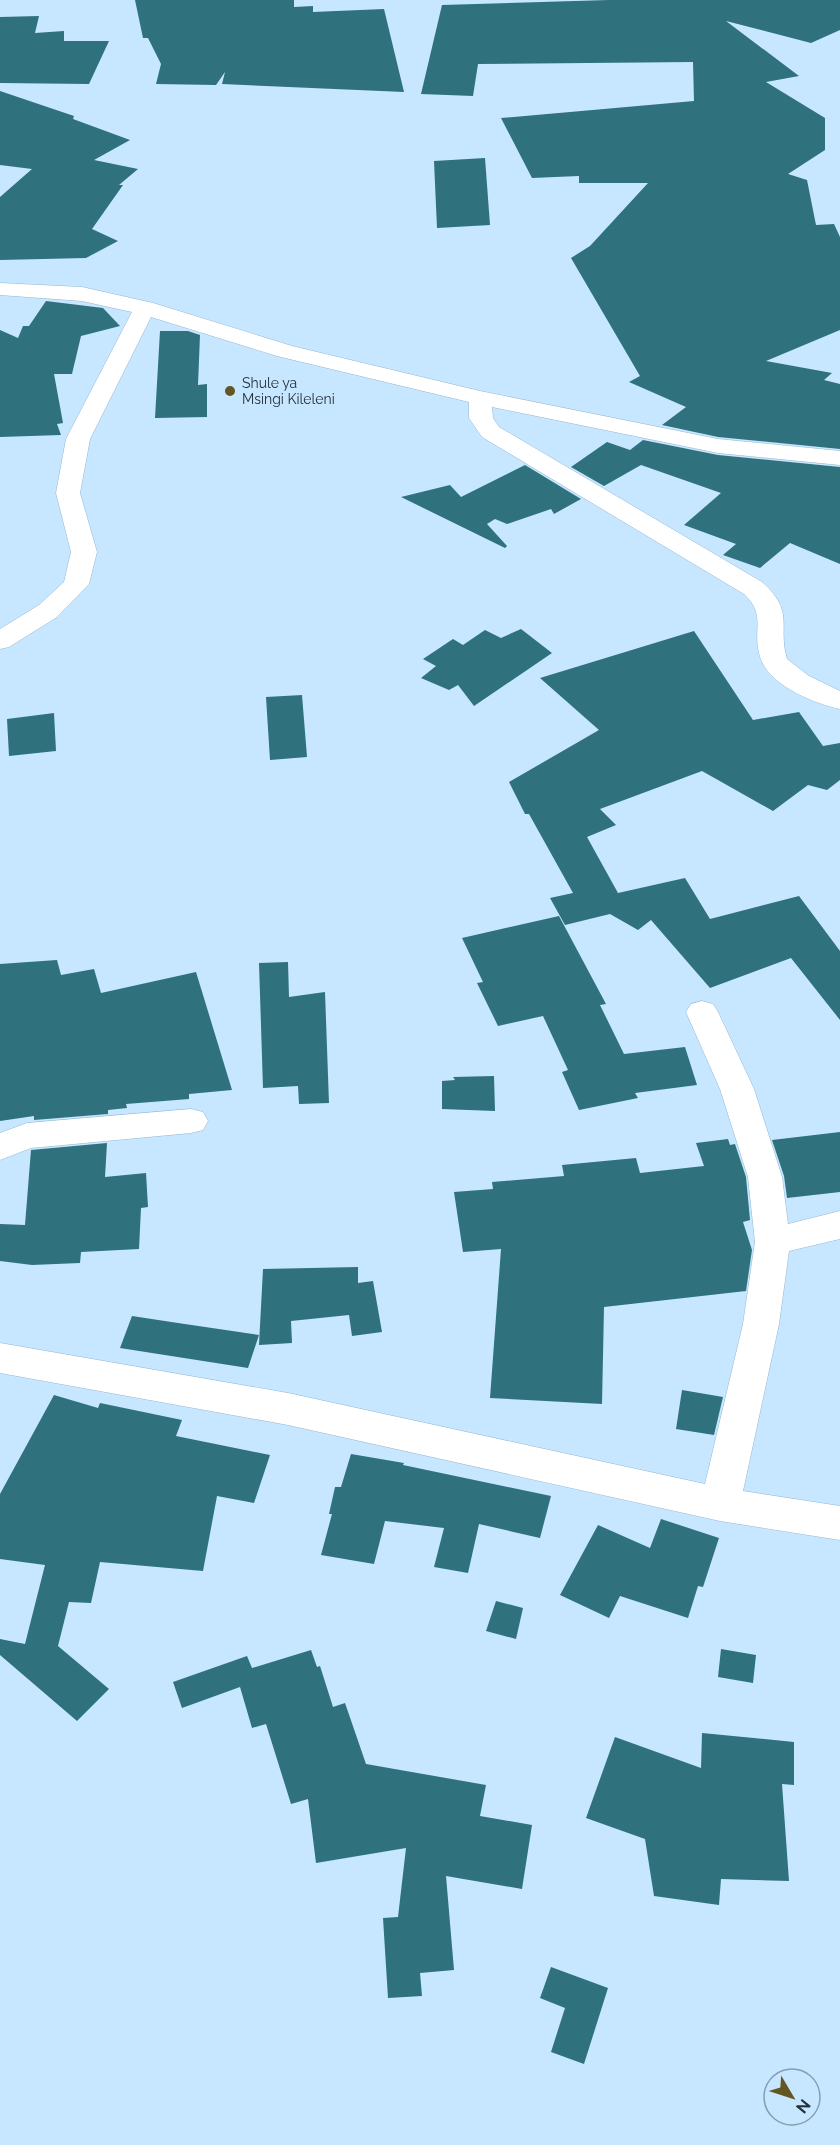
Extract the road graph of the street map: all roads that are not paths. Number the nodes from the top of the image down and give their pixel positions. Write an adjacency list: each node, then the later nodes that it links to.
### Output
1 (0, 289): 2 (street)
2 (145, 308): 3 (street); 5 (street)
3 (480, 398): 4 (street); 6 (street)
4 (840, 458)
5 (0, 641)
6 (840, 701)
7 (702, 1012): 11 (street)
8 (191, 1121): 9 (street)
9 (0, 1147)
10 (840, 1224): 11 (street)
11 (773, 1242): 13 (street)
12 (0, 1358): 13 (street)
13 (720, 1504): 14 (street)
14 (840, 1523)

